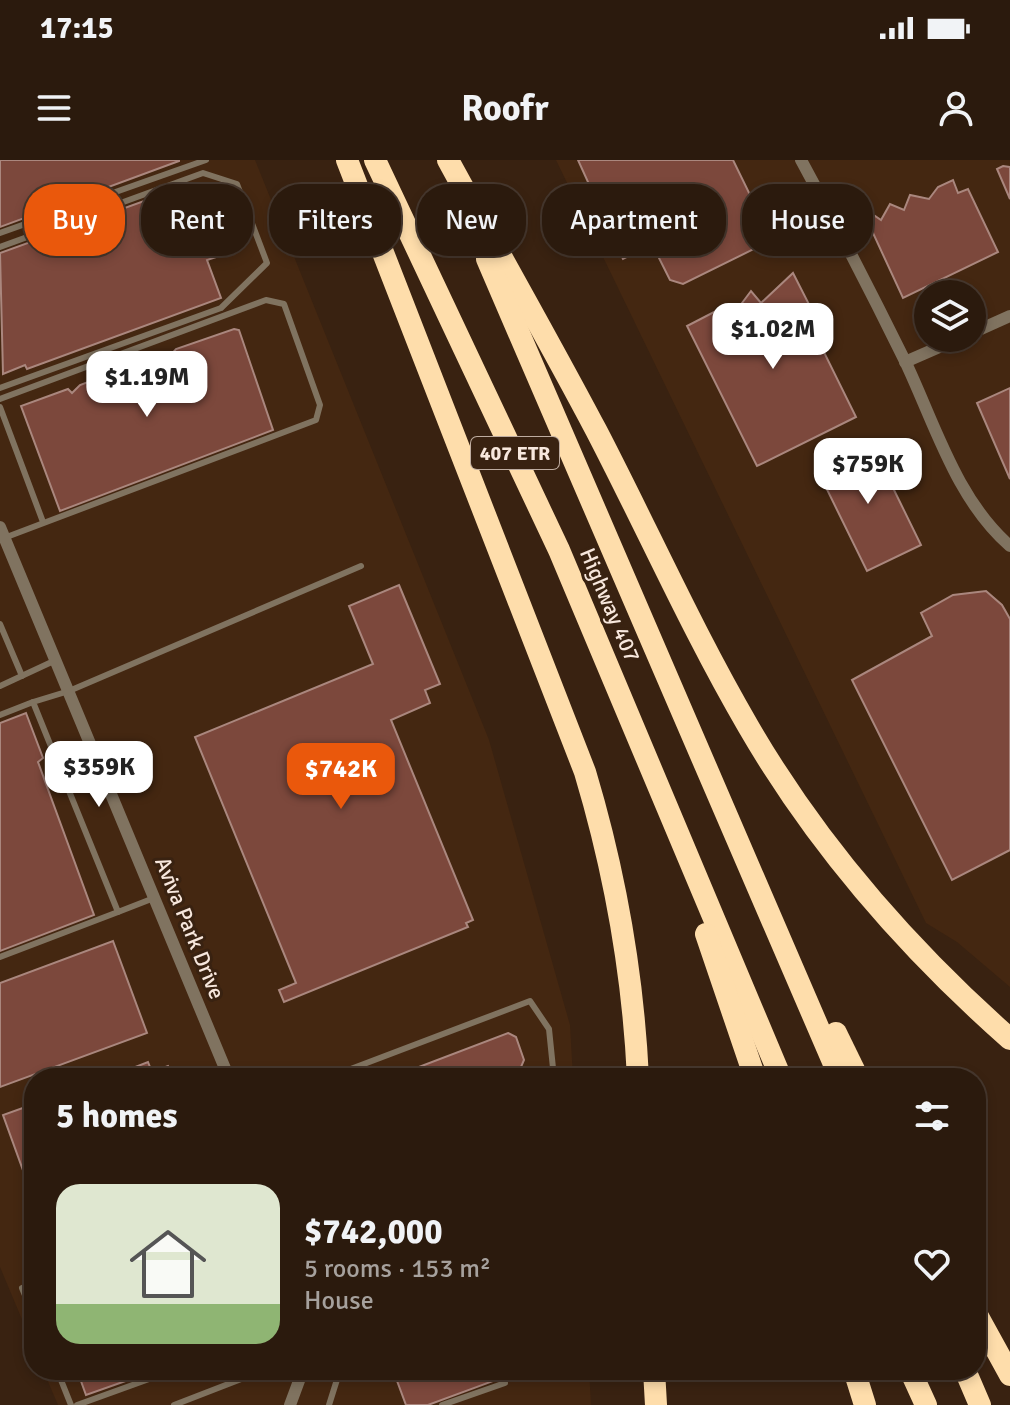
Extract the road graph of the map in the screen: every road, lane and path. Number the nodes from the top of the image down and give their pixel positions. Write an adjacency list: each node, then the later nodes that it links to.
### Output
1 (206, 160): 7 (lane)
2 (347, 160): 36 (highway)
3 (375, 160): 27 (highway, Highway 407 / 407 ETR)
4 (441, 160): 28 (highway, Highway 407 / 407 ETR)
5 (448, 160): 32 (highway)
6 (801, 160): 12 (street)
7 (0, 233)
8 (0, 247): 13 (lane)
9 (1010, 316): 10 (street)
10 (986, 327)
11 (928, 352): 12 (street)
12 (905, 362): 18 (street)
13 (0, 388)
14 (0, 399): 16 (lane)
15 (0, 407): 16 (lane)
16 (43, 522): 17 (lane)
17 (2, 532): 21 (street, Aviva Park Drive)
18 (1010, 546)
19 (361, 566): 24 (lane)
20 (0, 624): 22 (lane)
21 (56, 660): 22 (lane); 24 (street, Aviva Park Drive)
22 (22, 676): 23 (lane)
23 (0, 686)
24 (69, 691): 25 (lane); 29 (street, Aviva Park Drive)
25 (33, 702): 26 (lane); 30 (lane)
26 (0, 715)
27 (644, 751): 37 (highway); 38 (highway, Highway 407 / 407 ETR)
28 (737, 835): 39 (highway, Highway 407 / 407 ETR); 40 (highway)
29 (156, 897): 30 (lane); 33 (street, Aviva Park Drive)
30 (118, 912): 31 (lane)
31 (0, 957)
32 (1010, 1039)
33 (225, 1068)
34 (353, 1068): 35 (lane)
35 (553, 1068)
36 (637, 1068)
37 (752, 1068)
38 (777, 1068)
39 (836, 1068)
40 (853, 1068)
41 (986, 1331): 42 (highway)
42 (1010, 1375)
43 (62, 1380): 53 (lane)
44 (145, 1380): 53 (lane)
45 (239, 1380): 54 (lane)
46 (299, 1380): 55 (street)
47 (337, 1380): 56 (lane)
48 (655, 1380): 58 (highway)
49 (857, 1380): 59 (highway)
50 (915, 1380): 60 (highway)
51 (969, 1380): 61 (highway)
52 (505, 1383): 57 (lane)
53 (74, 1405)
54 (174, 1405)
55 (290, 1405)
56 (329, 1405)
57 (442, 1405)
58 (656, 1405)
59 (865, 1405)
60 (926, 1405)
61 (980, 1405)

